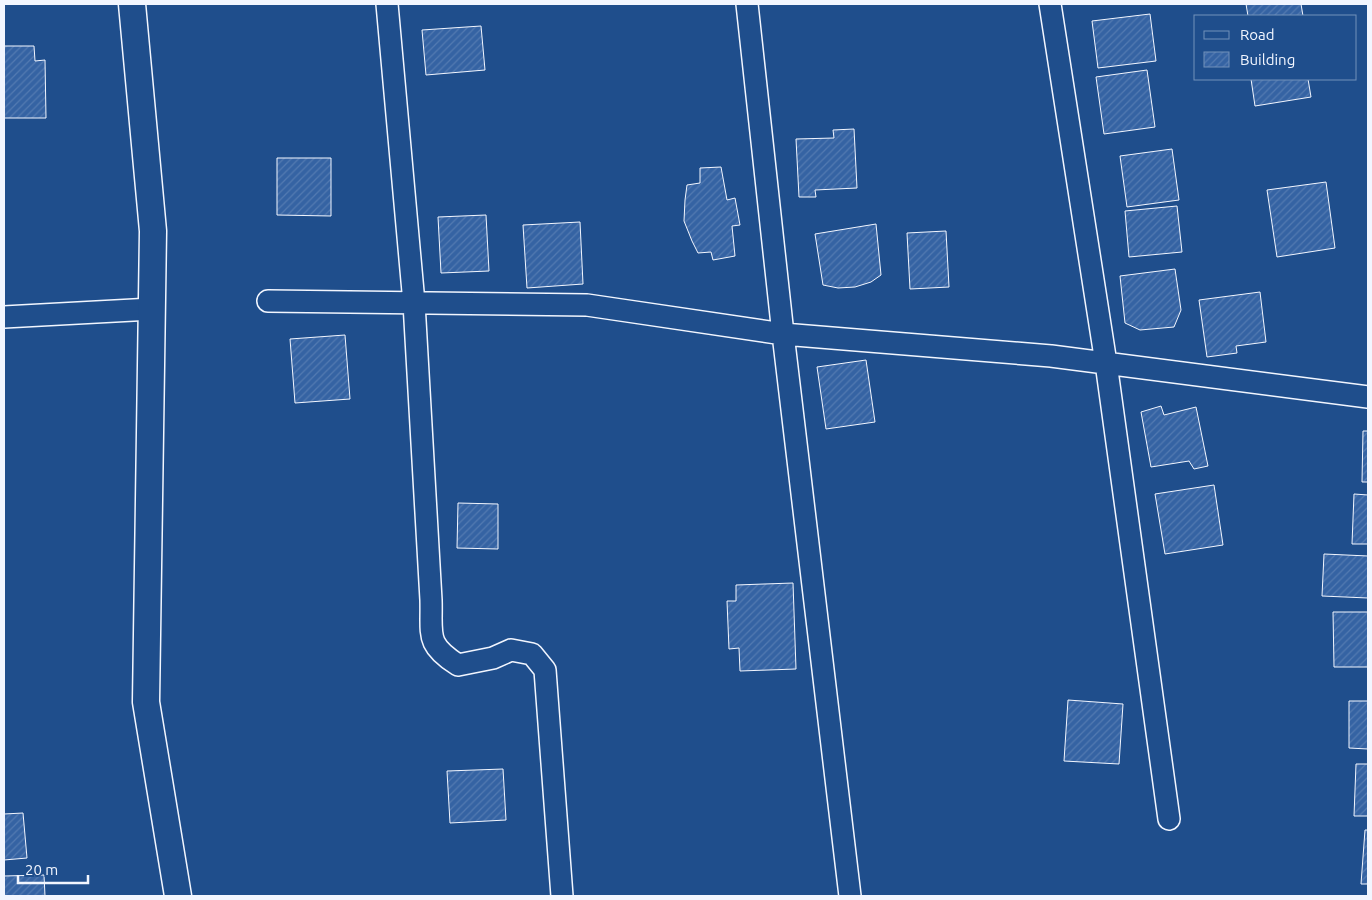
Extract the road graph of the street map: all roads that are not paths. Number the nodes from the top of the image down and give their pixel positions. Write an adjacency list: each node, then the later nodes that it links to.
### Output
1 (132, 4): 7 (street)
2 (388, 4): 6 (street)
3 (747, 4): 9 (street)
4 (1050, 4): 10 (street)
5 (268, 301): 6 (street)
6 (414, 303): 9 (street); 14 (street)
7 (152, 309): 8 (street); 13 (street)
8 (4, 316)
9 (783, 334): 10 (street); 15 (street)
10 (1106, 363): 11 (street); 12 (street)
11 (1368, 397)
12 (1169, 819)
13 (178, 896)
14 (562, 896)
15 (850, 896)

